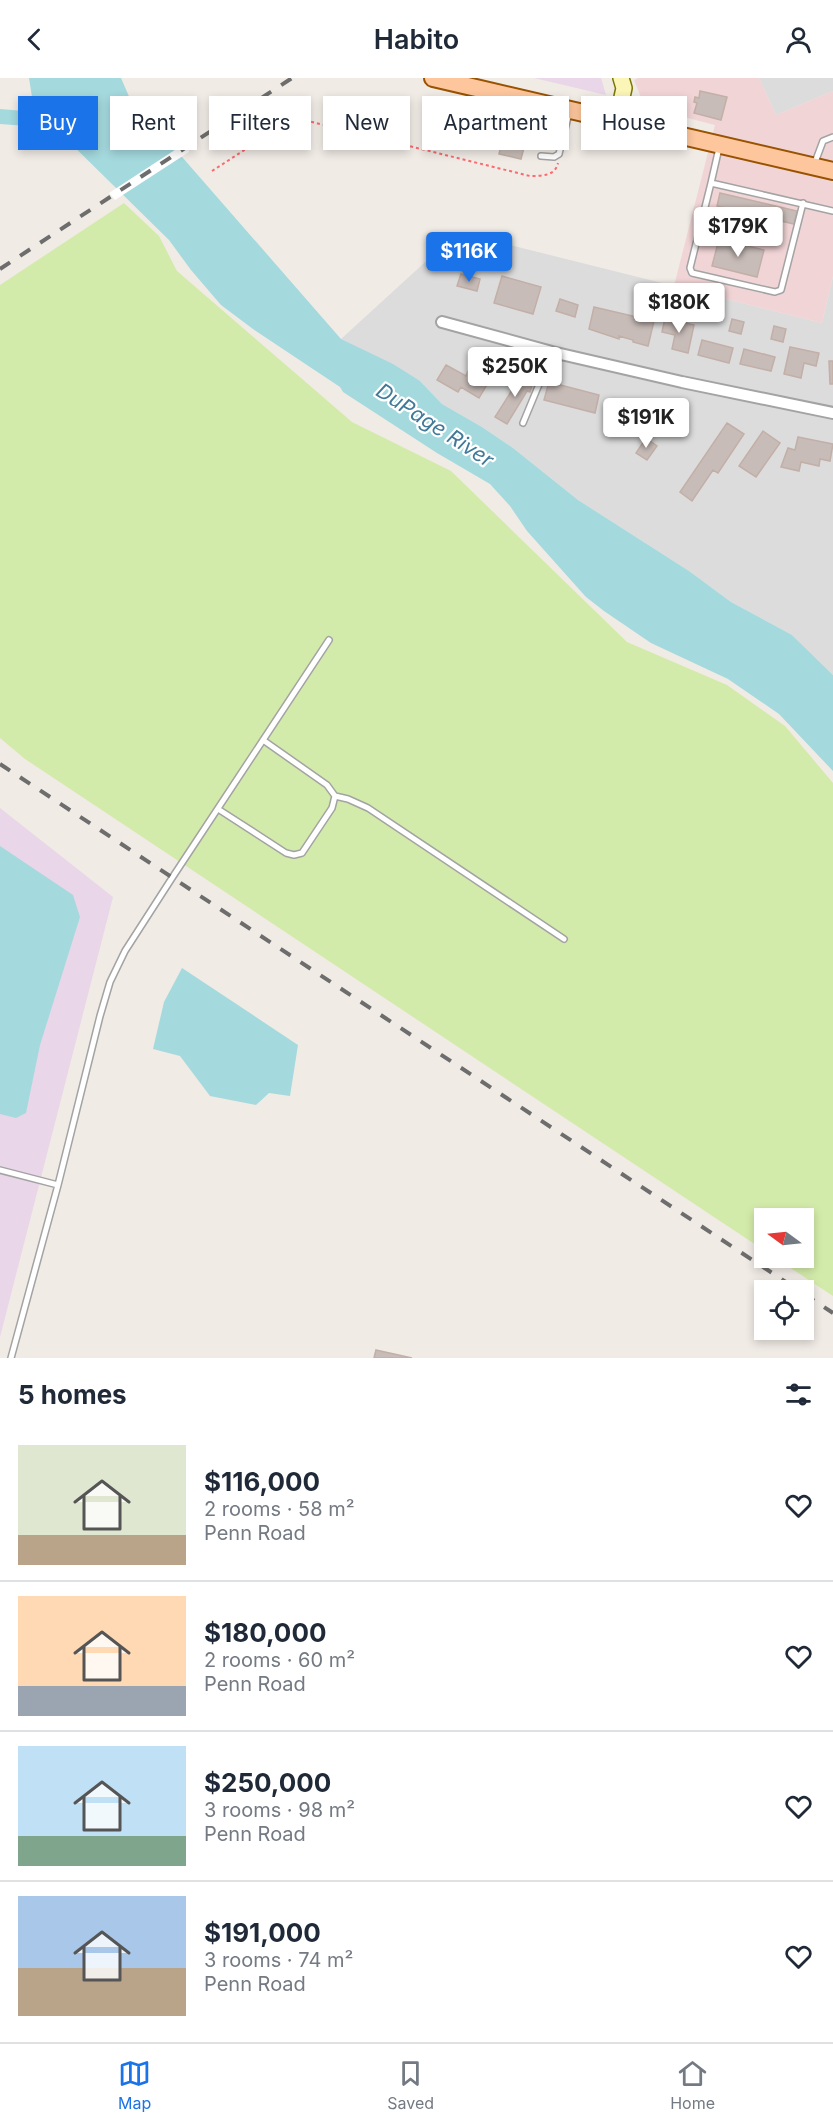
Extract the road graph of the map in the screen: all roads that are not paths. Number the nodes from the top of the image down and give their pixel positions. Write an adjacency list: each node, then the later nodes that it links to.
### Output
1 (433, 78): 4 (main road)
2 (621, 78): 3 (main road)
3 (622, 96)
4 (570, 109): 5 (main road); 9 (lane)
5 (581, 112)
6 (687, 137): 8 (main road)
7 (833, 137): 10 (lane)
8 (720, 145): 10 (main road); 12 (lane)
9 (541, 156)
10 (814, 167): 11 (main road)
11 (833, 171)
12 (711, 183): 13 (lane); 13 (lane)
13 (803, 203): 14 (lane)
14 (833, 211)
15 (442, 322): 16 (street)
16 (552, 352): 17 (street); 18 (lane)
17 (833, 413)
18 (523, 423)
19 (329, 639): 20 (lane)
20 (263, 740): 21 (lane); 22 (lane)
21 (335, 796): 22 (lane); 23 (lane)
22 (218, 809): 25 (lane)
23 (564, 939)
24 (0, 1170): 25 (lane)
25 (58, 1185): 26 (lane)
26 (11, 1358)

